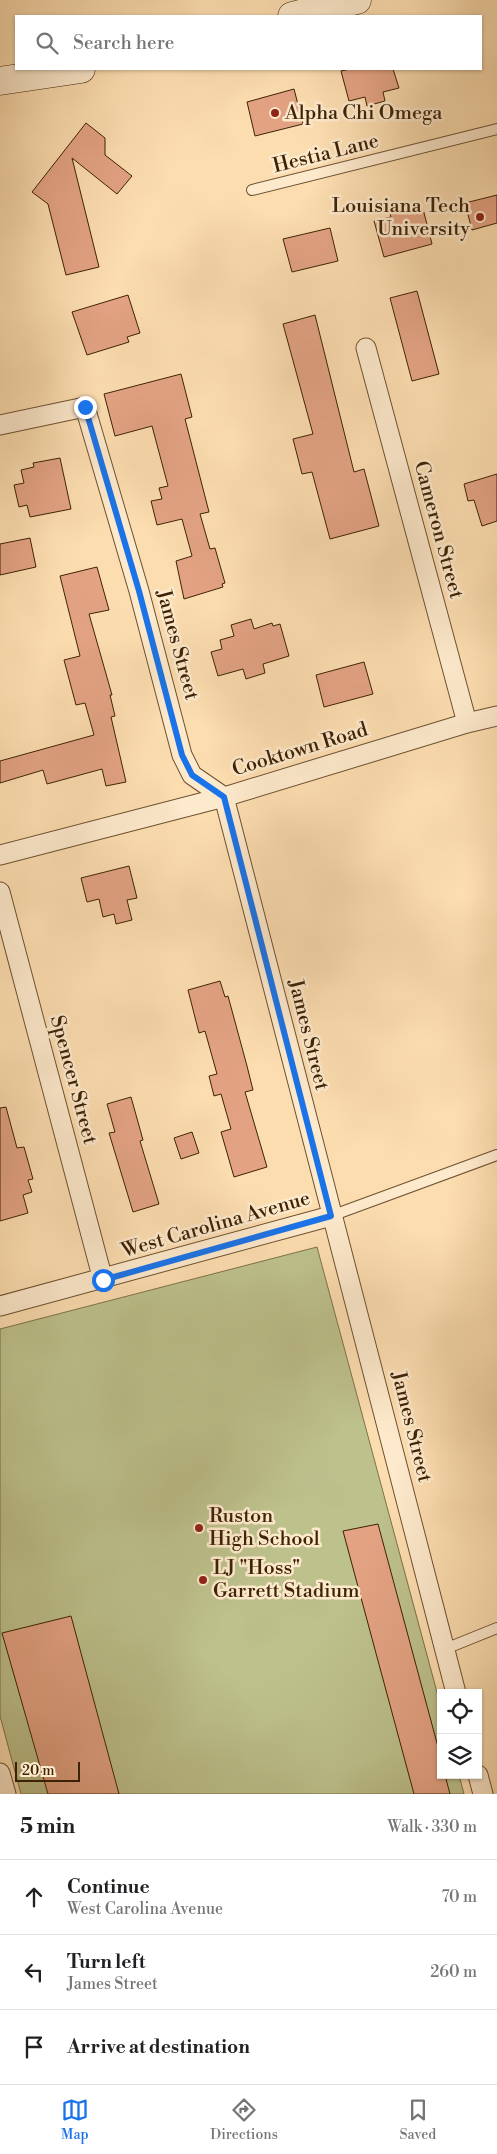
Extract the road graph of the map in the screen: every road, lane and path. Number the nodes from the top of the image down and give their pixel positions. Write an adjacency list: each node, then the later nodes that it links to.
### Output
1 (357, 0): 2 (main road)
2 (296, 15)
3 (75, 70): 4 (main road)
4 (0, 81)
5 (497, 129): 6 (lane, Hestia Lane)
6 (252, 190)
7 (366, 348): 10 (street, Cameron Street)
8 (0, 425): 11 (street, James Street)
9 (497, 716): 10 (street, Cooktown Road)
10 (467, 723): 11 (street, Cooktown Road)
11 (224, 797): 12 (street, Cooktown Road); 15 (street, James Street)
12 (0, 855)
13 (0, 892): 16 (street, Spencer Street)
14 (497, 1155): 15 (lane, West Carolina Avenue)
15 (331, 1216): 16 (street, West Carolina Avenue); 19 (street, James Street)
16 (103, 1280): 17 (street, West Carolina Avenue)
17 (0, 1306)
18 (497, 1628): 19 (lane)
19 (445, 1649): 20 (street, James Street)
20 (455, 1689)
21 (479, 1779): 22 (street)
22 (482, 1794)

